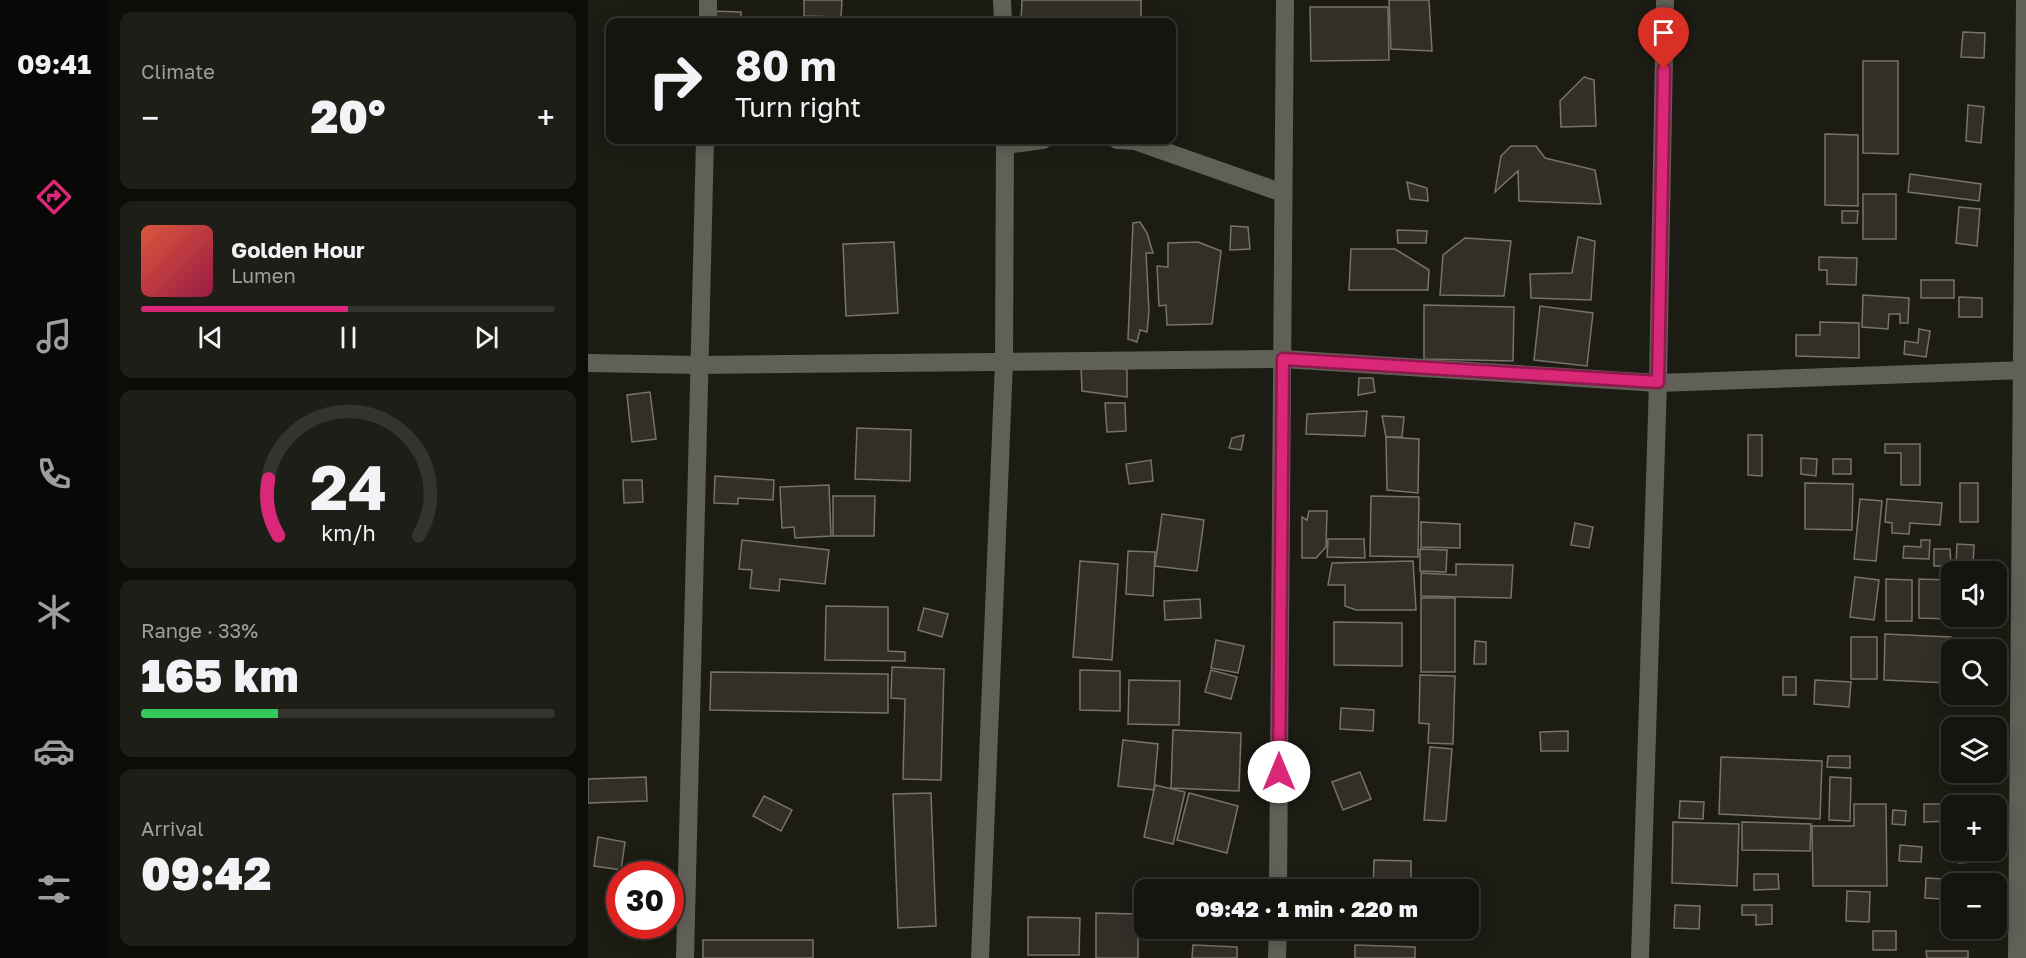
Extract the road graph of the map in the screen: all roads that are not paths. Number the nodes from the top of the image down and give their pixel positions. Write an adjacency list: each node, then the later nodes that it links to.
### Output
1 (708, 0): 6 (street)
2 (1002, 0): 7 (street)
3 (1285, 0): 11 (street)
4 (1665, 0): 17 (street)
5 (2025, 0): 16 (street)
6 (708, 18)
7 (1003, 18)
8 (705, 144): 15 (street)
9 (1005, 144): 13 (street)
10 (1144, 144): 11 (street)
11 (1283, 193): 12 (street)
12 (1283, 359): 13 (street); 17 (street); 18 (street)
13 (1004, 361): 15 (street); 21 (street)
14 (588, 363): 15 (street)
15 (700, 365): 20 (street)
16 (2024, 370): 17 (street); 24 (street)
17 (1658, 382): 23 (street)
18 (1278, 879)
19 (1278, 939): 22 (street)
20 (685, 958)
21 (980, 958)
22 (1278, 958)
23 (1640, 958)
24 (2017, 958)

